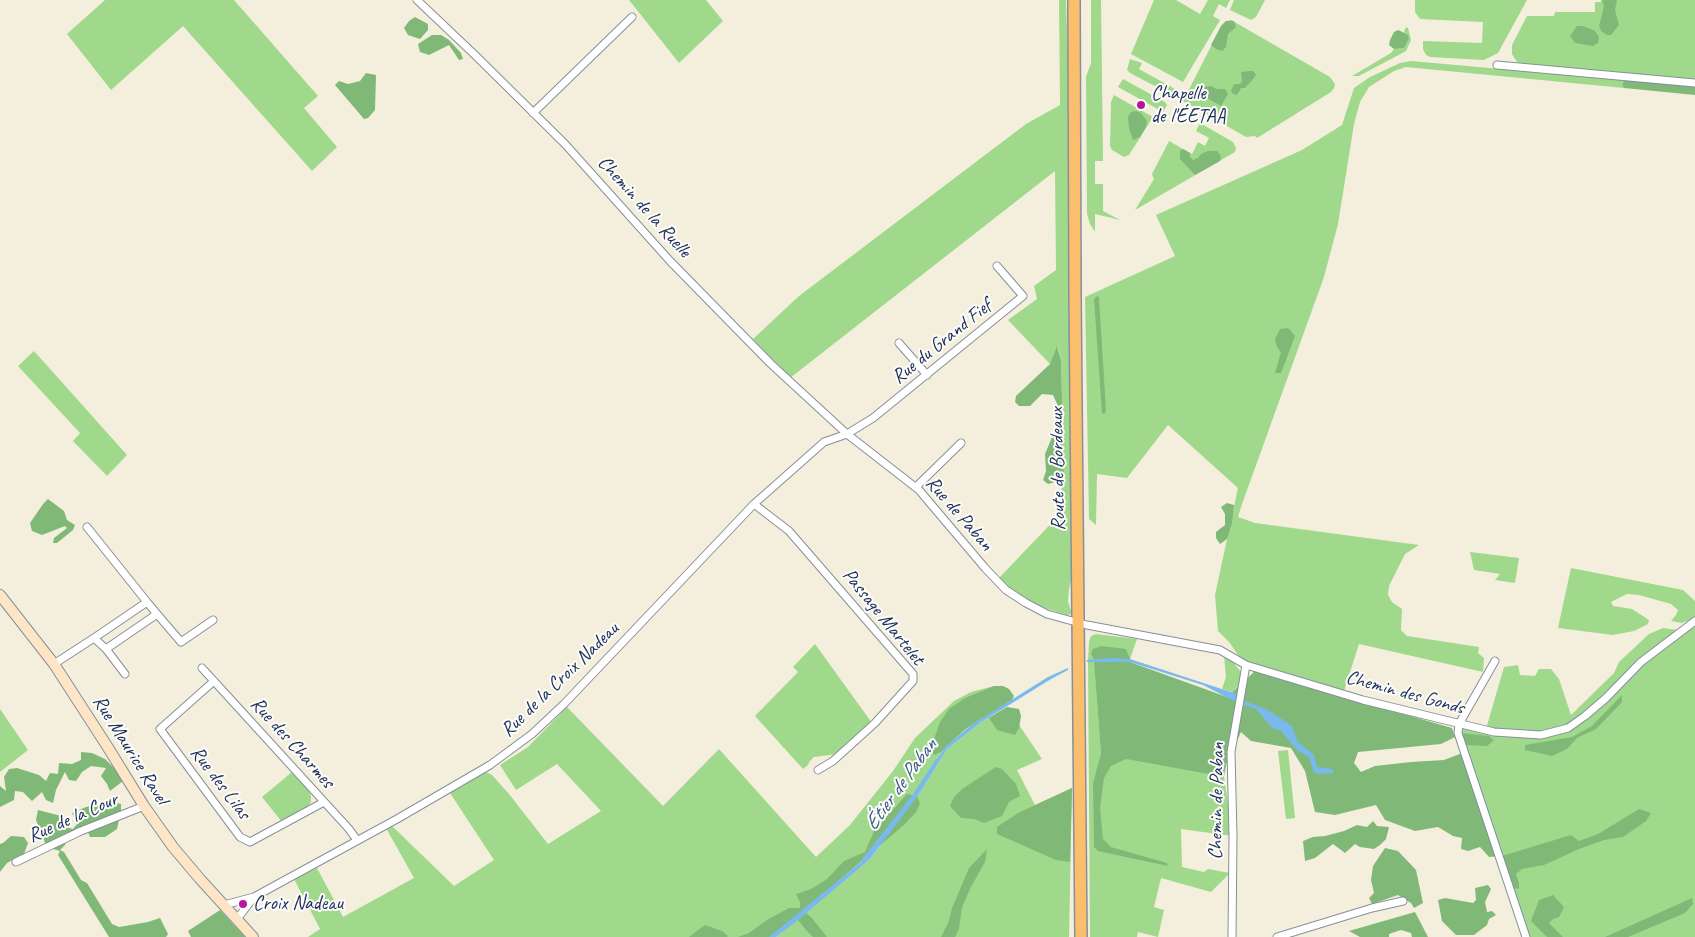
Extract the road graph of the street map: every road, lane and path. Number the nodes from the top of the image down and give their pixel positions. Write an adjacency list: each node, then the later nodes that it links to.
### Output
1 (417, 0): 6 (street, Chemin de la Ruelle)
2 (1074, 0): 19 (main road, Route de Bordeaux)
3 (632, 16): 6 (street)
4 (1497, 65): 5 (street)
5 (1695, 83)
6 (533, 113): 10 (street, Chemin de la Ruelle)
7 (997, 266): 9 (street, Rue du Grand Fief)
8 (899, 344): 9 (street)
9 (927, 375): 10 (street, Rue du Grand Fief)
10 (847, 434): 12 (street, Rue de Paban); 13 (street, Rue de la Croix Nadeau)
11 (961, 443): 12 (street)
12 (916, 488): 19 (street, Rue de Paban)
13 (754, 504): 30 (street, Passage Martelet); 33 (street, Rue de la Croix Nadeau)
14 (87, 527): 16 (street)
15 (0, 595): 24 (street, Rue Maurice Ravel)
16 (148, 602): 17 (street); 21 (street)
17 (157, 614): 18 (street); 22 (street)
18 (213, 620)
19 (1078, 622): 25 (street, Chemin des Gonds); 40 (main road, Route de Bordeaux)
20 (1695, 622): 29 (street, Chemin des Gonds)
21 (94, 638): 22 (street); 24 (street)
22 (106, 648): 27 (street)
23 (1495, 661): 29 (street)
24 (54, 664): 32 (street, Rue Maurice Ravel)
25 (1246, 666): 29 (street, Chemin des Gonds); 41 (street, Chemin de Paban)
26 (202, 668): 28 (street, Rue des Charmes)
27 (125, 674)
28 (214, 681): 31 (street, Rue des Charmes); 31 (street, Rue des Lilas)
29 (1459, 724): 43 (street)
30 (818, 770)
31 (324, 802): 33 (street, Rue des Charmes)
32 (144, 806): 34 (street, Rue de la Cour); 37 (street, Rue Maurice Ravel)
33 (357, 840): 35 (street, Rue de la Croix Nadeau)
34 (16, 862)
35 (254, 897): 37 (street); 38 (street)
36 (1403, 900): 42 (street)
37 (224, 905): 38 (street, Rue Maurice Ravel)
38 (236, 919): 39 (street, Rue Maurice Ravel)
39 (254, 937)
40 (1081, 937)
41 (1232, 937)
42 (1277, 937)
43 (1526, 937)

